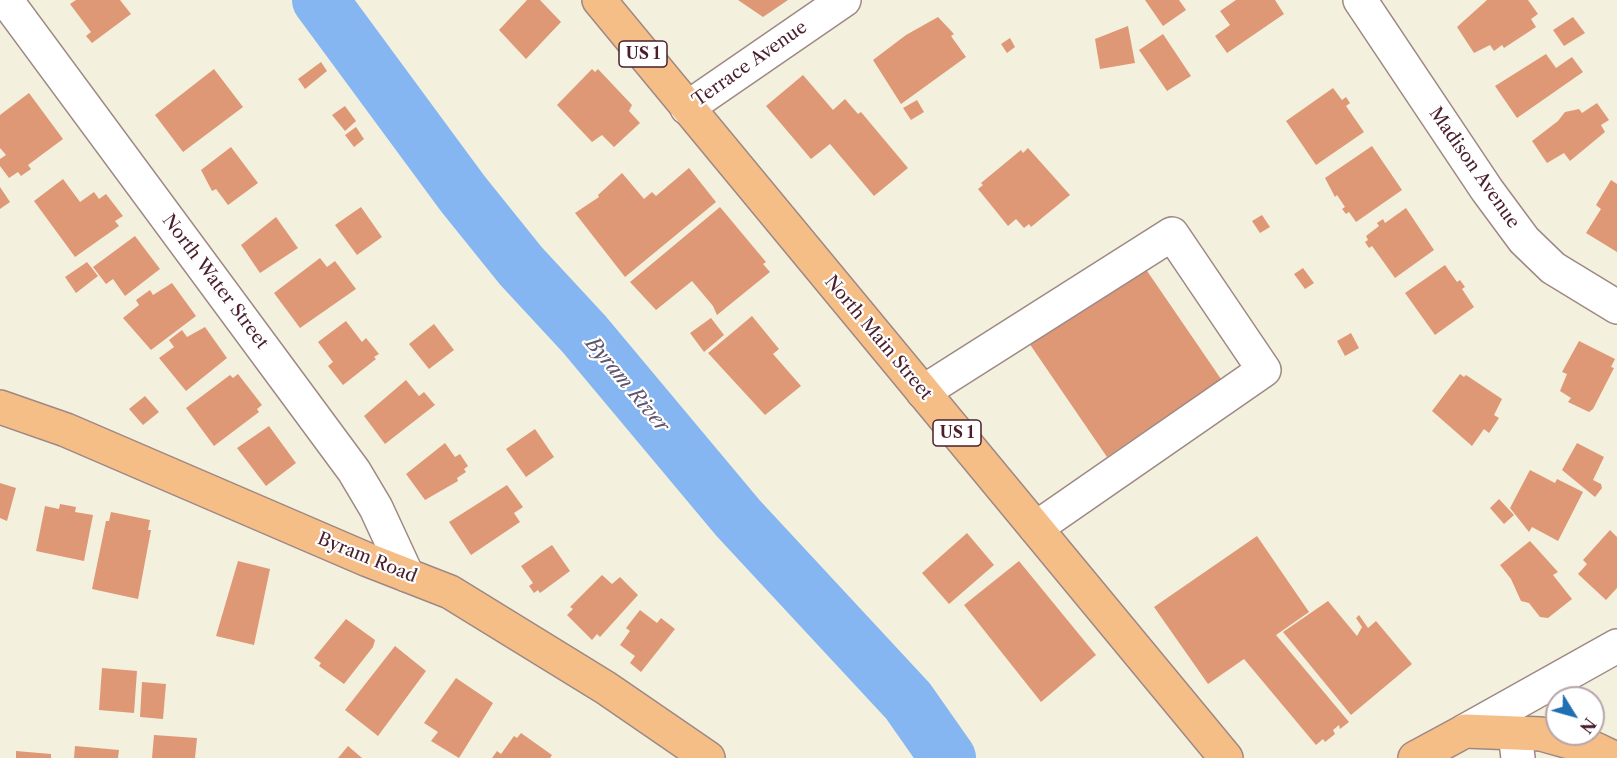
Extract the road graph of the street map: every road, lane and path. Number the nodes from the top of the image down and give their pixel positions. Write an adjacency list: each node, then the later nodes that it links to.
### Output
1 (6, 0): 10 (street, North Water Street)
2 (599, 0): 5 (main road, North Main Street / US 1)
3 (843, 0): 5 (street, Terrace Avenue)
4 (1360, 0): 6 (street, Madison Avenue)
5 (687, 108): 7 (main road, North Main Street / US 1)
6 (1617, 306)
7 (923, 392): 9 (main road, North Main Street / US 1); 9 (street)
8 (0, 407): 10 (main road, Byram Road)
9 (1036, 528): 14 (main road, North Main Street / US 1)
10 (407, 575): 13 (main road, Byram Road)
11 (1617, 646): 12 (street)
12 (1512, 733): 15 (main road); 16 (main road)
13 (708, 758)
14 (1226, 758)
15 (1415, 758)
16 (1614, 758)

